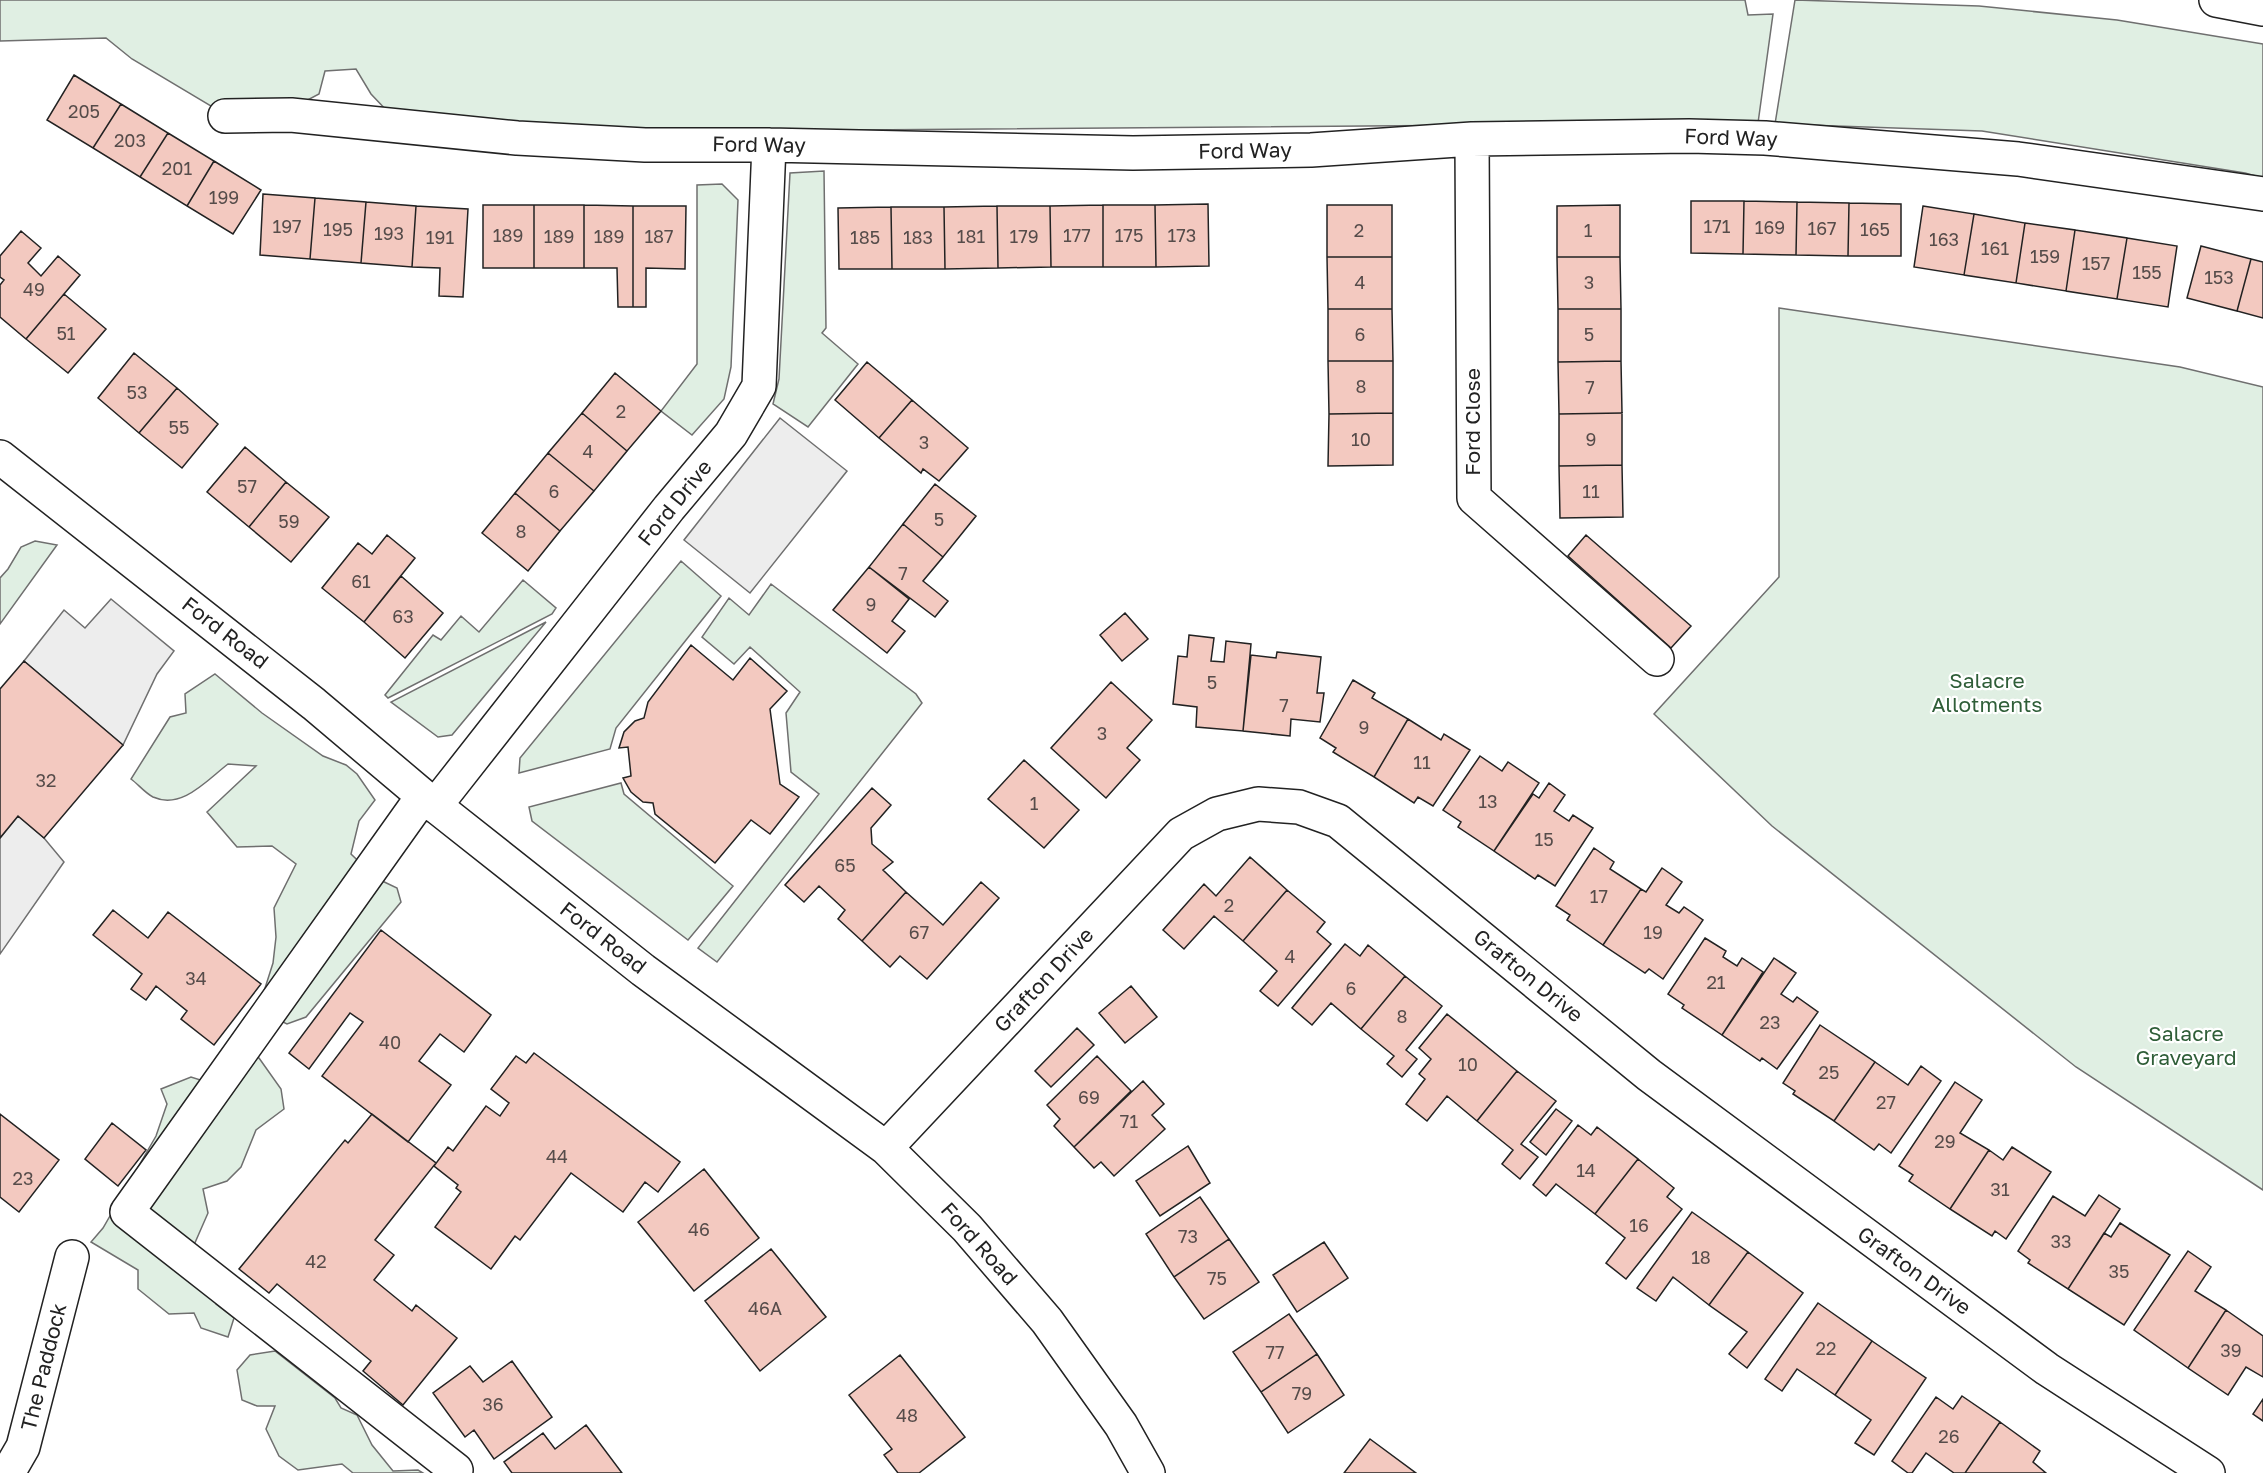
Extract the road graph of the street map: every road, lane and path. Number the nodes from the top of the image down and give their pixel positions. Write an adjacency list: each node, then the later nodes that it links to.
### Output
1 (2216, 0): 2 (street)
2 (2263, 9)
3 (225, 116): 5 (street, Ford Way)
4 (1472, 139): 5 (street, Ford Way); 6 (street, Ford Way); 8 (street, Ford Close)
5 (769, 145): 9 (street, Ford Drive)
6 (2263, 194)
7 (0, 457): 9 (street, Ford Road)
8 (1657, 659)
9 (429, 801): 10 (street, Ford Road); 12 (street, Ford Drive)
10 (886, 1148): 14 (street, Ford Road); 15 (street, Grafton Drive)
11 (72, 1257): 13 (street, The Paddock)
12 (456, 1470)
13 (8, 1473)
14 (1148, 1473)
15 (2208, 1473)

